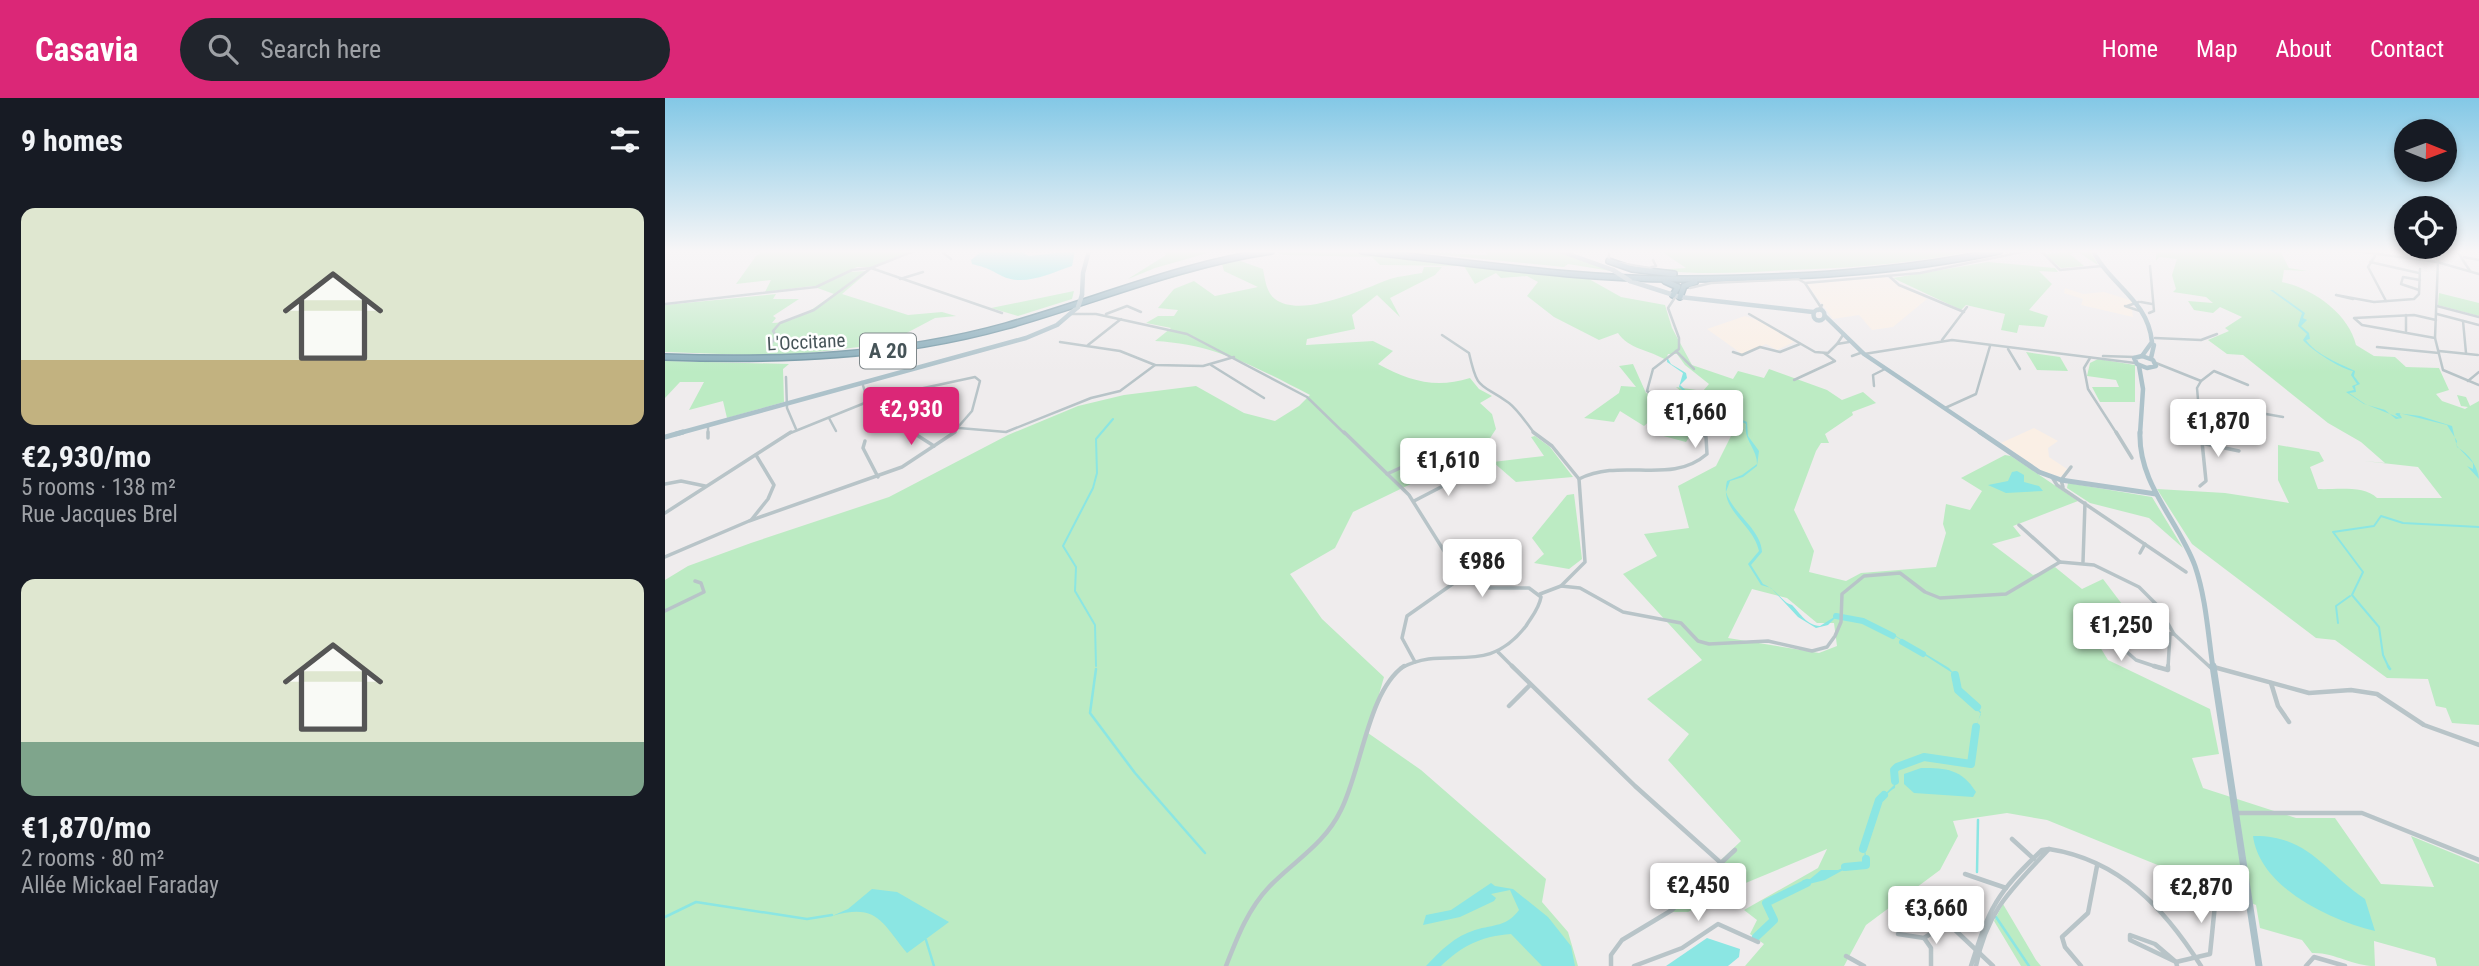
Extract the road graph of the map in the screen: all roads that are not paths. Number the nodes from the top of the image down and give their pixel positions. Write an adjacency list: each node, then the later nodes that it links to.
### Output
1 (776, 292): 23 (street)
2 (839, 292): 58 (street)
3 (936, 292): 32 (street)
4 (1082, 292): 18 (main road)
5 (1106, 292): 67 (highway, L'Occitane / A 20)
6 (1110, 292): 67 (highway, L'Occitane / A 20)
7 (1662, 292): 19 (main road, bridge)
8 (1678, 292): 19 (highway)
9 (1680, 292): 19 (highway)
10 (1812, 292): 25 (street)
11 (1914, 292): 31 (street)
12 (2129, 292): 22 (main road)
13 (2130, 292): 22 (main road)
14 (2151, 292): 24 (street)
15 (2381, 292): 21 (street)
16 (2418, 292): 21 (street)
17 (2437, 292): 27 (street)
18 (1082, 295): 34 (main road, bridge)
19 (1676, 296): 28 (main road); 60 (street)
20 (2353, 299): 21 (street)
21 (2386, 301)
22 (2140, 302): 24 (street); 33 (main road); 33 (street)
23 (665, 304)
24 (2152, 304): 33 (street)
25 (1822, 305): 30 (street); 39 (street)
26 (1967, 306): 31 (street)
27 (2437, 306): 36 (street); 40 (street)
28 (1804, 310): 30 (main road)
29 (1141, 312): 37 (street)
30 (1814, 312): 39 (main road)
31 (1963, 312): 52 (street)
32 (1002, 313)
33 (2150, 313): 49 (main road); 73 (main road)
34 (1072, 314): 37 (street); 87 (main road)
35 (1749, 314): 54 (street)
36 (2437, 314): 42 (street); 43 (street)
37 (1105, 315): 41 (street)
38 (2406, 315): 42 (street); 46 (street); 46 (street)
39 (1824, 316): 44 (main road)
40 (2479, 317)
41 (1121, 319): 55 (street); 69 (street)
42 (2436, 320): 50 (street)
43 (2463, 321): 45 (street); 65 (street)
44 (1831, 323): 51 (main road)
45 (2479, 326)
46 (2406, 331): 50 (street)
47 (2217, 334): 49 (street)
48 (1442, 335): 120 (street)
49 (2155, 338): 72 (main road)
50 (2435, 338): 62 (street)
51 (1843, 340): 63 (street); 64 (main road)
52 (1942, 340): 56 (street); 64 (street)
53 (1060, 342): 55 (street)
54 (1800, 344): 61 (street); 63 (street)
55 (1088, 345): 74 (street)
56 (1990, 346): 59 (street); 96 (street)
57 (2377, 347): 62 (street)
58 (768, 349)
59 (2008, 349): 71 (street); 80 (street)
60 (1676, 351): 78 (street); 120 (street)
61 (1733, 352)
62 (2438, 352): 65 (street); 86 (street)
63 (1824, 353): 83 (street)
64 (1864, 353): 68 (street); 79 (main road)
65 (2467, 354): 66 (street)
66 (2478, 355)
67 (665, 356)
68 (1852, 356)
69 (1234, 357): 75 (street); 117 (street)
70 (2111, 357): 71 (street); 73 (street); 73 (street)
71 (2090, 358): 113 (street)
72 (2151, 359): 73 (main road); 76 (main road)
73 (2138, 360): 77 (main road); 84 (main road)
74 (1155, 365): 75 (street); 102 (street)
75 (1211, 365): 92 (street)
76 (2156, 365): 77 (main road); 85 (street)
77 (2147, 368): 84 (main road)
78 (1694, 369)
79 (1886, 369): 89 (street); 96 (main road)
80 (2020, 369)
81 (2479, 372): 86 (street)
82 (786, 377): 95 (street)
83 (1794, 380)
84 (2141, 380): 126 (main road)
85 (2201, 381): 88 (street); 94 (street)
86 (2468, 381): 90 (street)
87 (862, 382): 93 (street); 95 (main road)
88 (2248, 385)
89 (1874, 386)
90 (2479, 386)
91 (908, 391): 93 (street); 97 (street); 102 (street)
92 (1264, 398)
93 (868, 402): 99 (street)
94 (2198, 402): 98 (street); 108 (street)
95 (787, 403): 100 (main road); 103 (street)
96 (1945, 408): 115 (main road)
97 (890, 417)
98 (2283, 417)
99 (828, 418): 103 (street); 104 (street)
100 (708, 425): 105 (main road); 106 (street)
101 (909, 427): 109 (street)
102 (959, 428): 109 (street)
103 (796, 429): 112 (street)
104 (836, 431)
105 (665, 437)
106 (708, 438)
107 (865, 441): 118 (street)
108 (2201, 443): 111 (street); 124 (street)
109 (934, 446): 118 (street)
110 (1437, 451): 117 (street)
111 (2239, 452)
112 (756, 455): 123 (street); 130 (street)
113 (2132, 458)
114 (2071, 467): 121 (street)
115 (2033, 468): 119 (main road)
116 (1469, 472): 127 (street)
117 (1387, 474): 127 (street)
118 (878, 477): 130 (street)
119 (2052, 477): 121 (main road); 125 (street)
120 (1579, 480): 140 (street)
121 (2060, 480): 125 (street); 126 (main road)
122 (665, 484): 123 (street)
123 (707, 486): 129 (street)
124 (2200, 486)
125 (2064, 489): 128 (street)
126 (2156, 494): 145 (main road)
127 (1414, 501): 138 (street)
128 (2085, 503): 132 (street); 136 (street)
129 (665, 513)
130 (751, 521): 134 (street)
131 (2019, 525): 135 (street)
132 (2145, 544): 133 (street); 137 (street)
133 (2140, 553)
134 (665, 557)
135 (2060, 562): 136 (street); 140 (street)
136 (2083, 562): 143 (street)
137 (2186, 572)
138 (1461, 578): 141 (street); 147 (street)
139 (695, 581): 142 (street)
140 (1561, 586): 141 (street)
141 (1540, 594): 144 (street)
142 (665, 611)
143 (2172, 634): 143 (street); 146 (street)
144 (1498, 652): 147 (street); 150 (street)
145 (2210, 653): 146 (street); 148 (main road)
146 (2197, 655): 148 (street)
147 (1415, 662): 172 (street)
148 (2212, 668): 149 (street); 154 (main road)
149 (2271, 683): 152 (street); 153 (street)
150 (1530, 685): 151 (street); 160 (street)
151 (1509, 706)
152 (2289, 722)
153 (2479, 745)
154 (2235, 813): 159 (street); 181 (main road)
155 (2012, 839): 158 (street)
156 (2049, 849): 158 (street); 161 (street); 163 (street)
157 (1735, 850): 160 (street)
158 (2034, 859): 163 (street)
159 (2479, 860)
160 (1721, 863): 173 (street)
161 (2097, 866): 170 (street); 179 (street)
162 (1965, 874): 163 (street)
163 (2006, 888): 168 (street)
164 (2216, 895): 170 (street)
165 (1898, 934): 166 (street)
166 (1924, 938): 168 (street); 176 (street)
167 (1758, 942): 174 (street)
168 (1977, 948): 177 (street); 178 (street)
169 (1846, 956): 175 (street)
170 (2196, 958): 171 (street); 180 (street)
171 (2176, 964): 171 (street)
172 (1226, 966)
173 (1612, 966)
174 (1634, 966)
175 (1864, 966)
176 (1931, 966)
177 (1973, 966)
178 (1993, 966)
179 (2081, 966)
180 (2201, 966)
181 (2259, 966)
182 (2306, 966): 183 (street)
183 (2345, 966)

